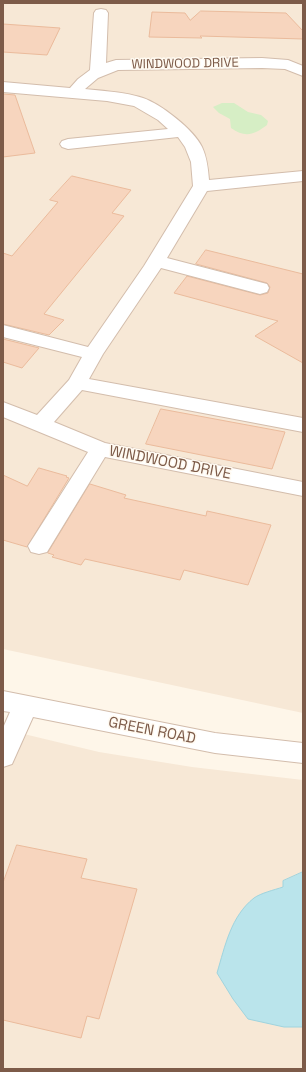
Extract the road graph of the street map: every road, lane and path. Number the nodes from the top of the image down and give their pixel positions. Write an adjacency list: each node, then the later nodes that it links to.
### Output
1 (101, 13): 2 (street)
2 (98, 71): 3 (street, WINDWOOD DRIVE); 5 (street, WINDWOOD DRIVE)
3 (303, 71)
4 (3, 87): 5 (street)
5 (75, 92): 6 (street)
6 (182, 132): 7 (street); 9 (street)
7 (68, 144)
8 (303, 176): 9 (street)
9 (201, 186): 10 (street)
10 (156, 261): 11 (street); 13 (street)
11 (260, 288)
12 (3, 331): 13 (street)
13 (93, 354): 14 (street)
14 (77, 383): 16 (street); 17 (street)
15 (3, 409): 16 (street, WINDWOOD DRIVE)
16 (41, 424): 18 (street, WINDWOOD DRIVE)
17 (303, 425)
18 (100, 449): 19 (street, WINDWOOD DRIVE); 20 (street)
19 (303, 489)
20 (39, 546)
21 (14, 704): 22 (street, GREEN ROAD); 23 (street)
22 (303, 753)
23 (3, 757)

